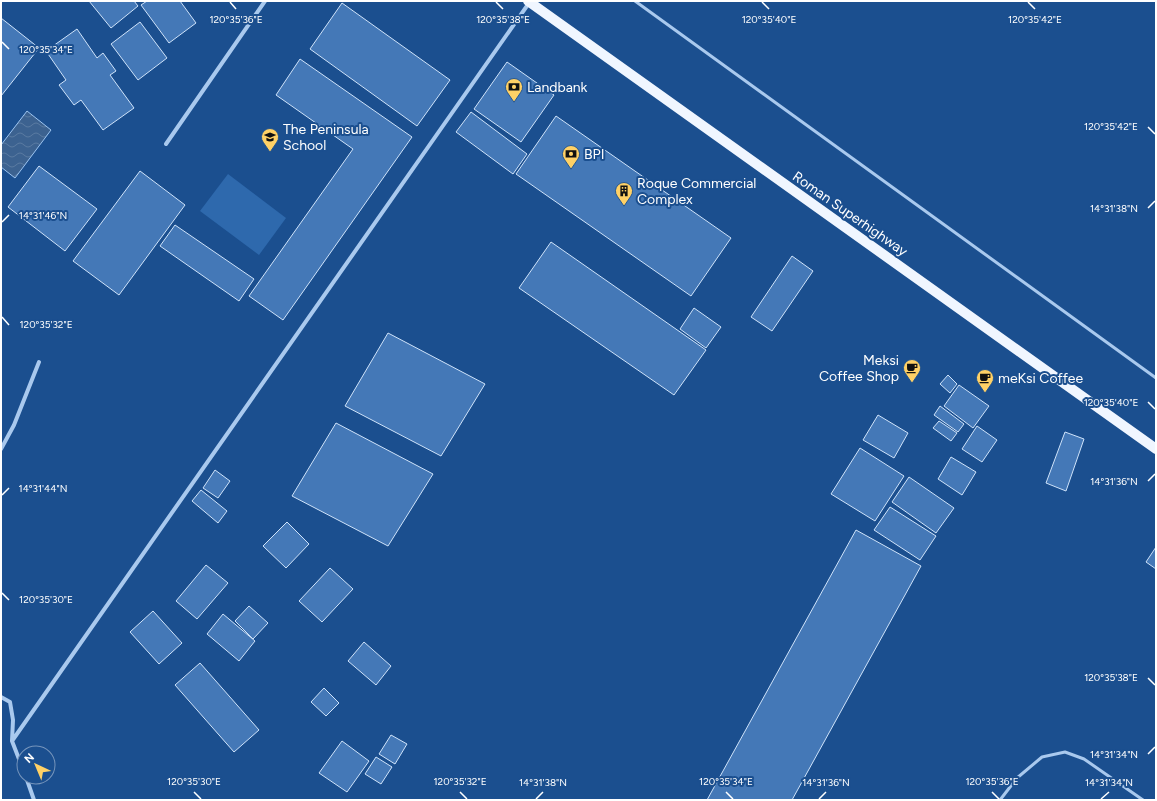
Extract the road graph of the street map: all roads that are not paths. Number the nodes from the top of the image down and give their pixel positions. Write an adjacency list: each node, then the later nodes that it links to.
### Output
1 (265, 1): 4 (street)
2 (635, 1): 6 (lane)
3 (529, 2): 8 (main road, Roman Superhighway); 10 (street)
4 (166, 144)
5 (39, 362): 7 (street)
6 (1156, 378)
7 (1, 449)
8 (1156, 449)
9 (1, 697): 10 (street)
10 (12, 741): 11 (street)
11 (16, 751)
12 (29, 785): 13 (street)
13 (34, 800)
14 (1000, 800): 15 (lane)
15 (1143, 800)

